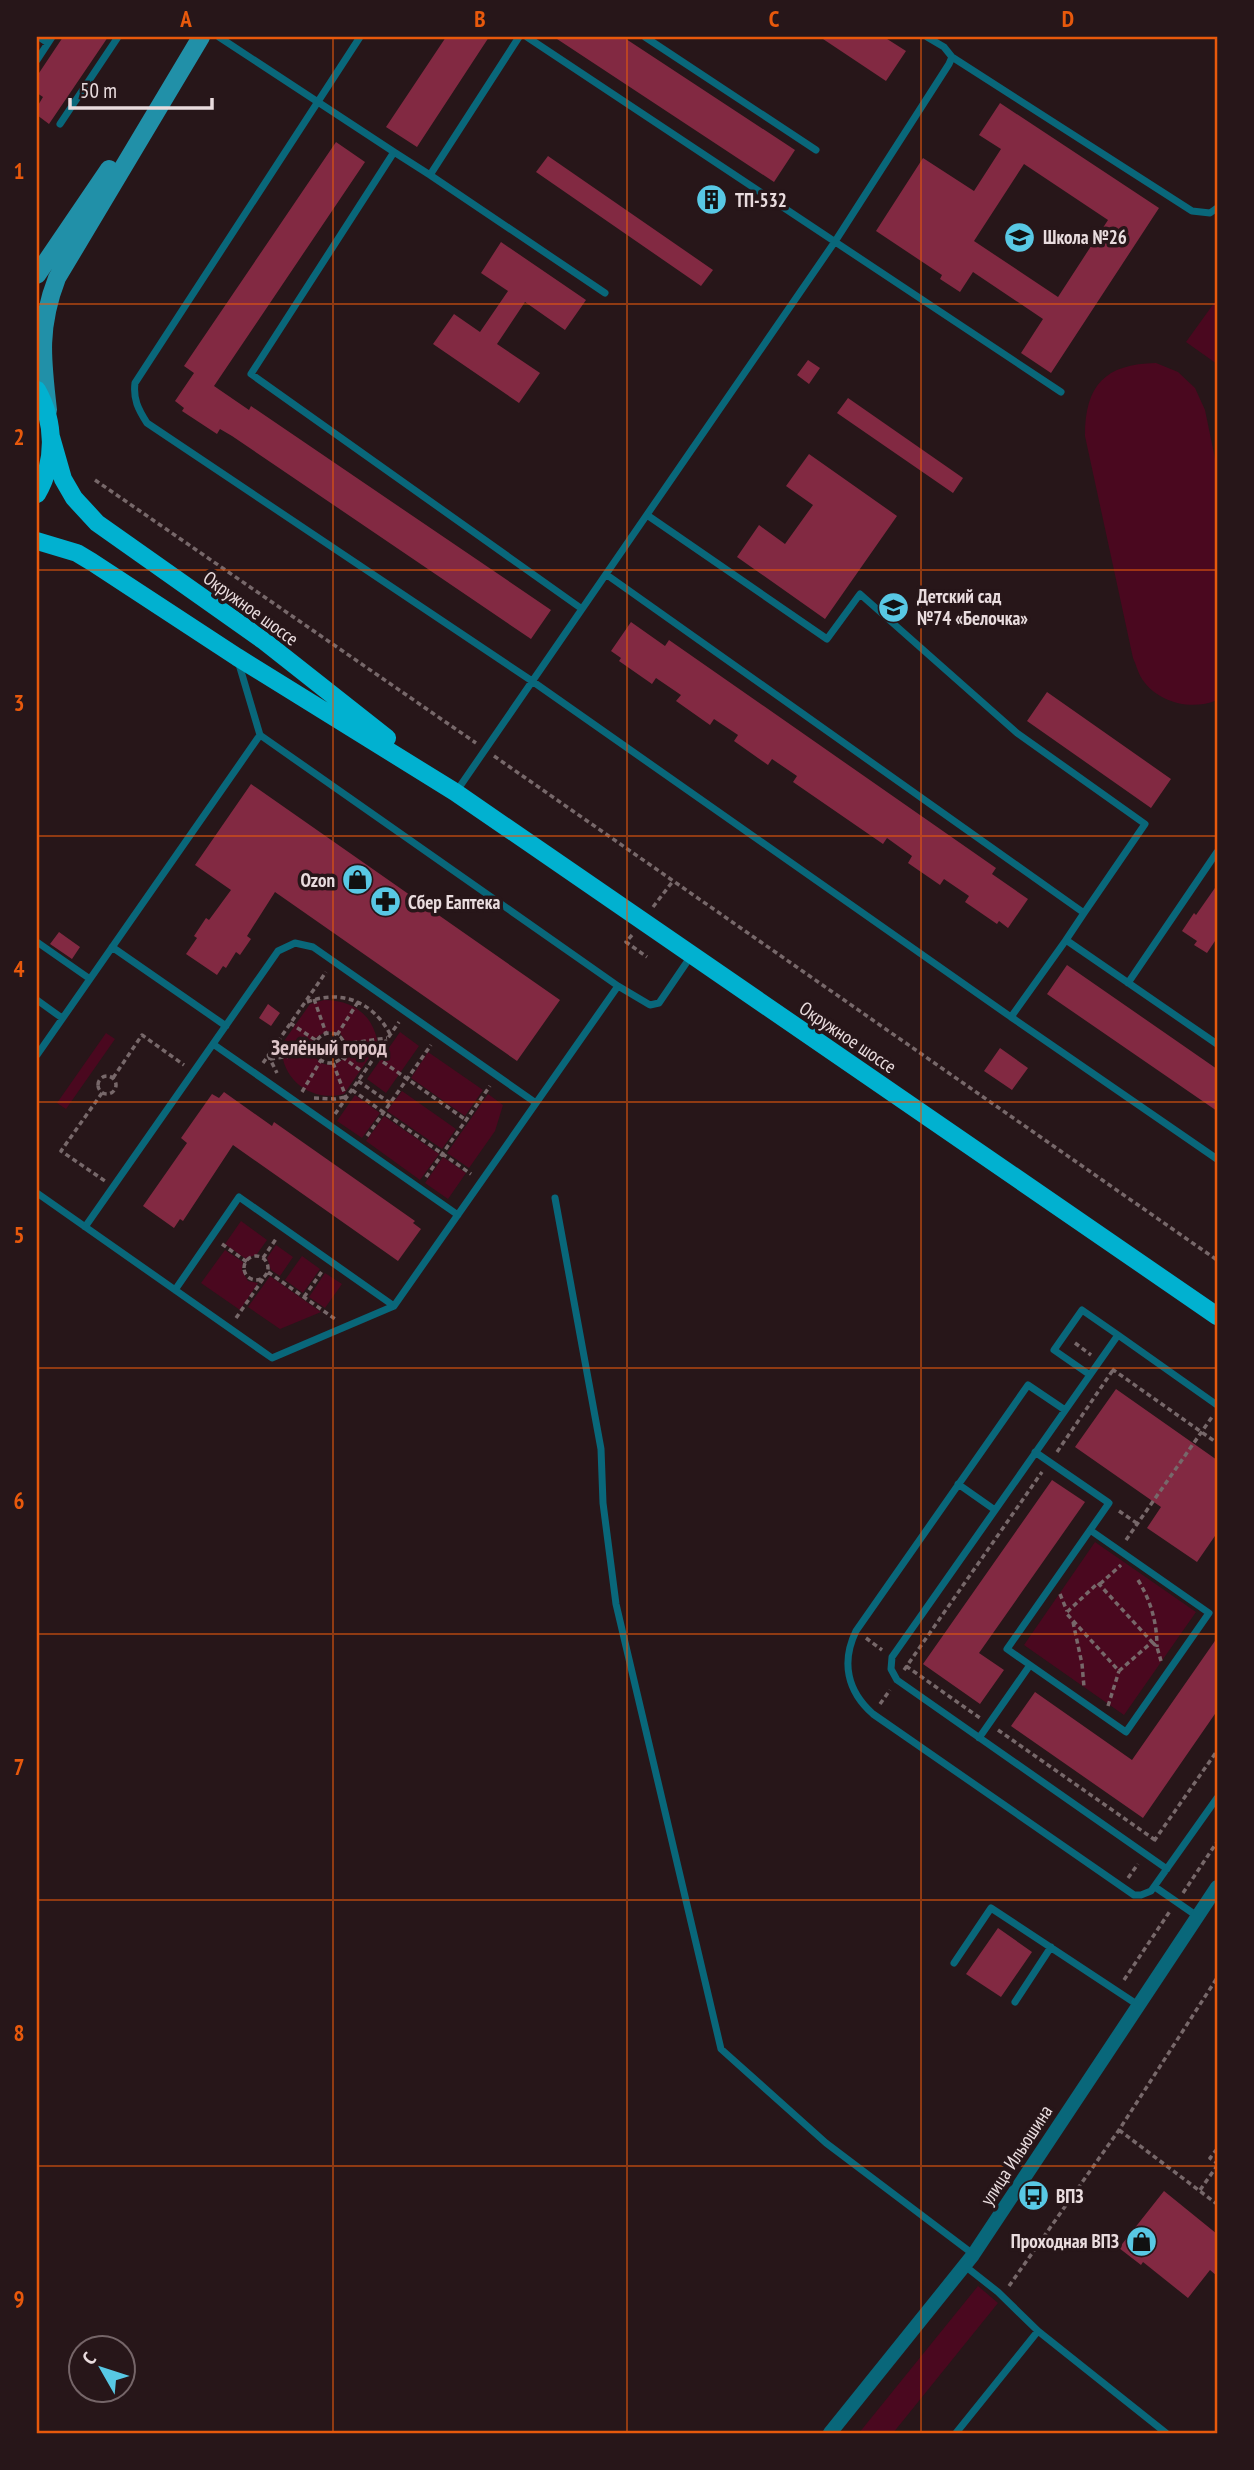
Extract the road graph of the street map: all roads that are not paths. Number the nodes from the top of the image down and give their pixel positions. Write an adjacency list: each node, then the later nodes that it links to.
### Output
1 (39, 37): 10 (lane)
2 (118, 37): 14 (lane)
3 (201, 37): 20 (main road); 24 (main road)
4 (219, 37): 13 (lane)
5 (360, 37): 13 (lane)
6 (519, 37): 17 (lane)
7 (527, 37): 19 (lane)
8 (645, 37): 15 (lane)
9 (927, 37): 11 (lane)
10 (50, 40): 12 (lane)
11 (952, 57): 18 (lane); 19 (lane)
12 (37, 60)
13 (317, 102): 16 (lane); 32 (lane)
14 (60, 124)
15 (817, 150)
16 (394, 152): 17 (lane); 30 (lane)
17 (430, 175): 21 (lane)
18 (1217, 208)
19 (836, 240): 23 (lane); 27 (lane)
20 (37, 275)
21 (605, 293)
22 (37, 390): 24 (main road)
23 (1061, 392)
24 (49, 417): 25 (main road)
25 (51, 437): 26 (main road); 34 (main road, Окружное шоссе)
26 (37, 494)
27 (647, 515): 29 (lane); 36 (lane)
28 (37, 541): 31 (main road, Окружное шоссе)
29 (607, 575): 30 (lane); 36 (lane)
30 (582, 609): 32 (lane)
31 (237, 657): 33 (lane); 34 (main road, Окружное шоссе)
32 (532, 681): 34 (lane); 45 (lane)
33 (260, 736): 39 (lane); 43 (lane)
34 (455, 792): 40 (main road, Окружное шоссе)
35 (1217, 852): 42 (lane)
36 (1084, 913): 37 (lane)
37 (1066, 940): 42 (lane); 45 (lane)
38 (37, 942): 41 (lane)
39 (112, 947): 41 (lane); 47 (lane)
40 (691, 955): 43 (lane); 59 (main road, Окружное шоссе)
41 (90, 979): 46 (lane)
42 (1128, 983): 49 (lane)
43 (618, 986): 51 (lane)
44 (37, 1000): 46 (lane)
45 (1011, 1017): 52 (lane)
46 (62, 1018): 50 (lane)
47 (226, 1026): 48 (lane); 51 (lane)
48 (213, 1044): 55 (lane); 56 (lane)
49 (1217, 1044)
50 (37, 1055)
51 (536, 1103): 55 (lane)
52 (1217, 1159)
53 (37, 1193): 56 (lane)
54 (555, 1198): 79 (lane)
55 (458, 1215): 58 (lane)
56 (85, 1227): 57 (lane)
57 (175, 1290): 58 (lane); 58 (lane)
58 (394, 1306)
59 (1217, 1316)
60 (1118, 1335): 61 (lane); 61 (lane); 62 (lane)
61 (1090, 1375): 63 (lane)
62 (1217, 1407)
63 (1065, 1410): 64 (lane); 65 (lane)
64 (1035, 1452): 66 (lane); 67 (lane)
65 (958, 1484): 66 (lane); 72 (lane)
66 (995, 1510): 69 (lane)
67 (1090, 1530): 68 (lane); 68 (lane)
68 (1030, 1665): 69 (lane)
69 (979, 1738): 71 (lane)
70 (1217, 1798): 71 (lane)
71 (1167, 1869): 72 (lane)
72 (1155, 1886): 74 (lane)
73 (1217, 1887): 74 (street, улица Ильюшина)
74 (1198, 1916): 78 (street, улица Ильюшина)
75 (1051, 1947): 76 (lane); 77 (lane); 78 (lane)
76 (954, 1964)
77 (1015, 2002)
78 (1139, 2005): 79 (street, улица Ильюшина)
79 (969, 2261): 80 (lane); 81 (street, улица Ильюшина)
80 (1038, 2330): 82 (lane); 83 (lane)
81 (830, 2433)
82 (956, 2433)
83 (1166, 2433)

